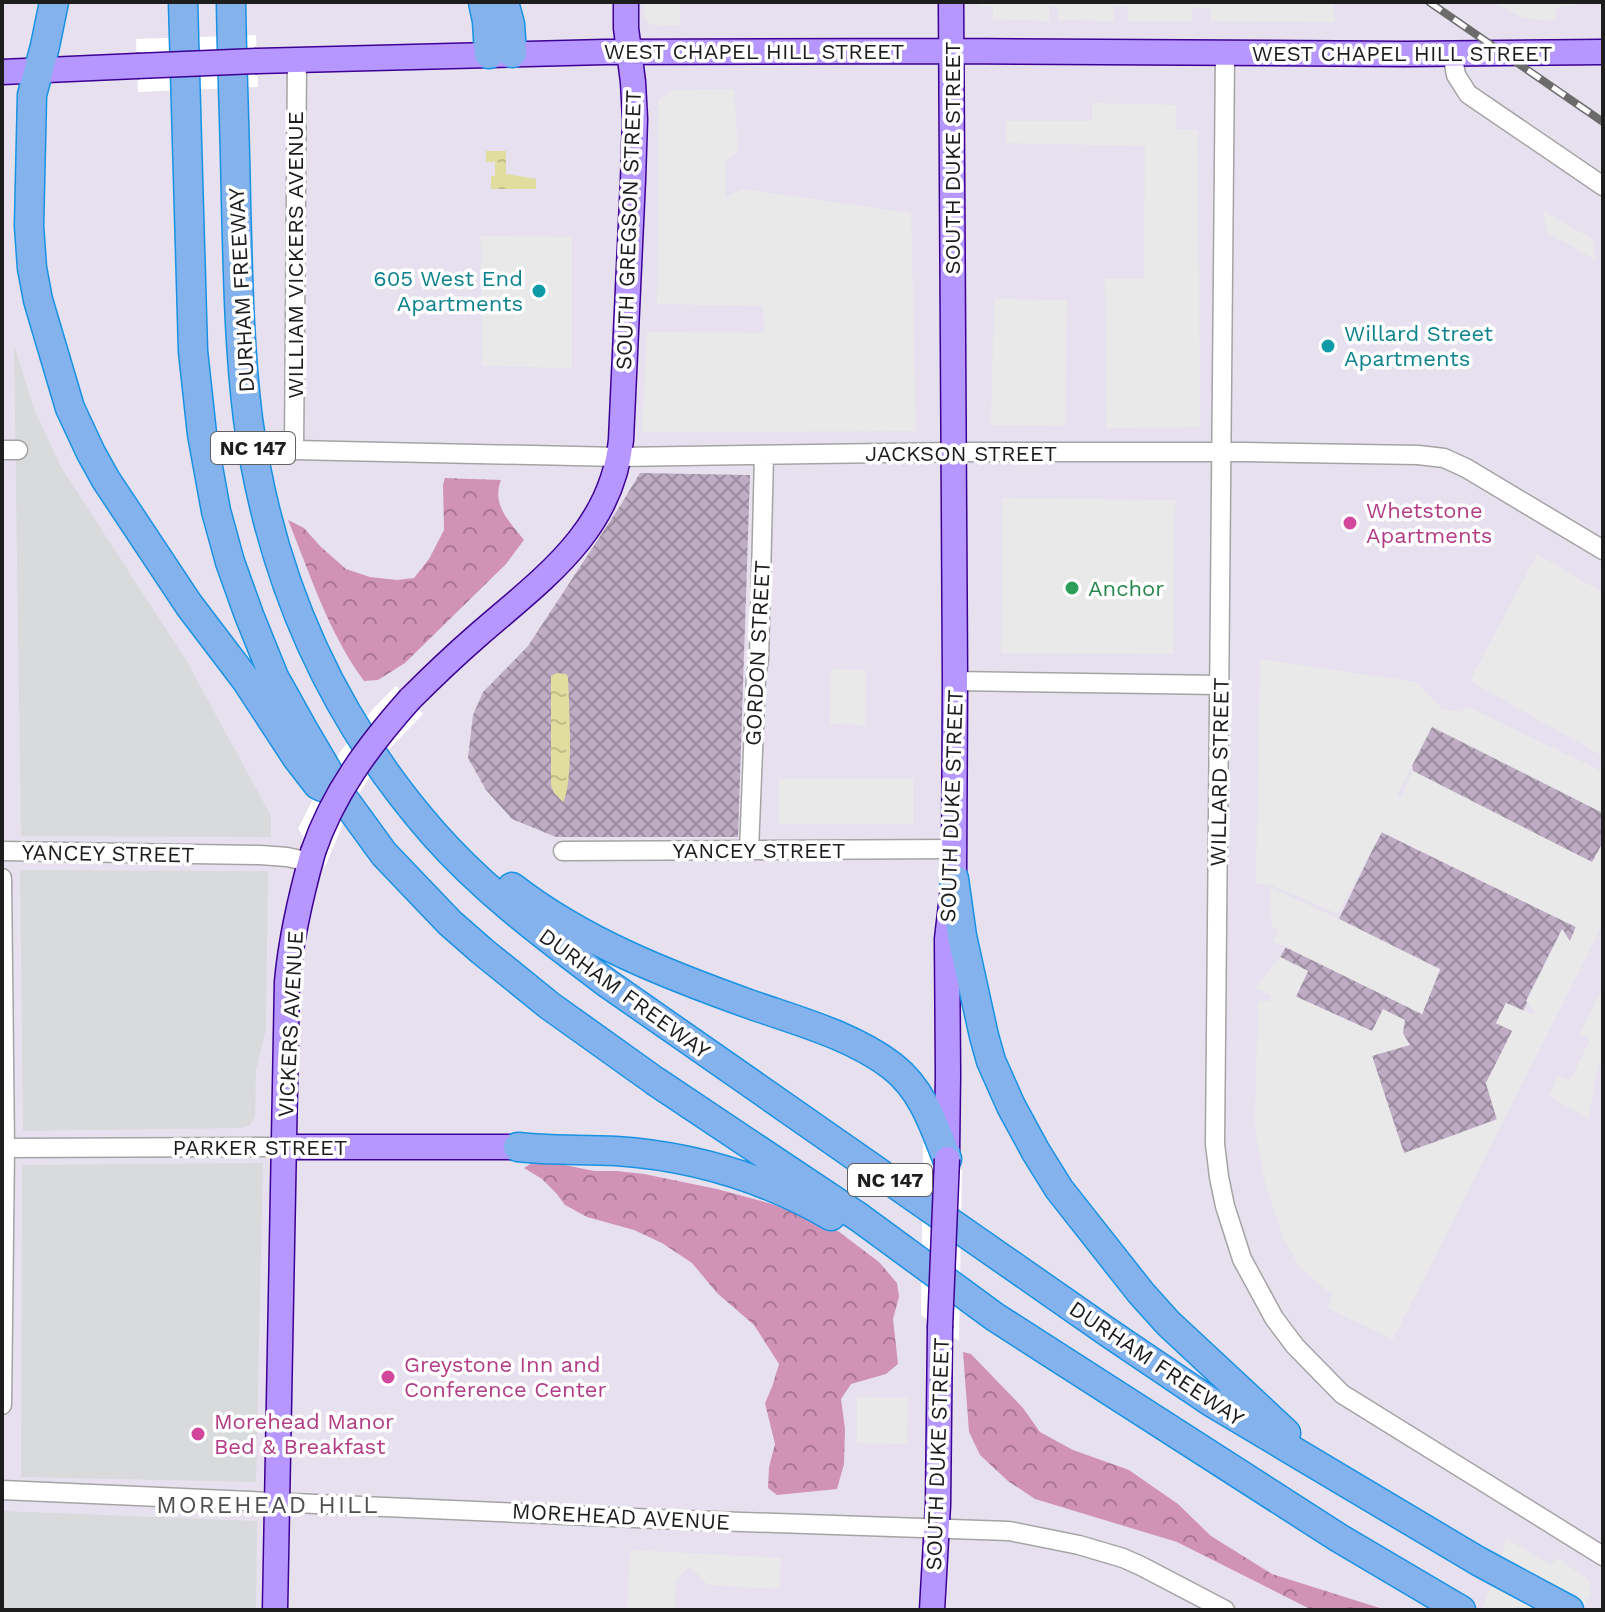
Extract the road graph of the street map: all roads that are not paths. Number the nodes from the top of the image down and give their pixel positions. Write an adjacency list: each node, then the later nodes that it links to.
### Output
1 (54, 2): 15 (highway)
2 (183, 2): 26 (highway, NC 147)
3 (483, 2): 12 (highway)
4 (504, 2): 12 (highway)
5 (626, 2): 9 (main road, SOUTH GREGSON STREET)
6 (951, 2): 8 (main road, SOUTH DUKE STREET)
7 (233, 8): 27 (highway, DURHAM FREEWAY / NC 147)
8 (952, 51): 9 (main road, WEST CHAPEL HILL STREET); 13 (main road, WEST CHAPEL HILL STREET); 19 (main road, SOUTH DUKE STREET)
9 (630, 52): 12 (main road, WEST CHAPEL HILL STREET); 22 (main road, SOUTH GREGSON STREET)
10 (1603, 52): 11 (main road, WEST CHAPEL HILL STREET)
11 (1452, 53): 13 (main road, WEST CHAPEL HILL STREET); 17 (street)
12 (500, 54): 14 (main road, WEST CHAPEL HILL STREET)
13 (1225, 54): 20 (street, WILLARD STREET)
14 (297, 59): 15 (main road, WEST CHAPEL HILL STREET, bridge); 18 (street, WILLIAM VICKERS AVENUE)
15 (37, 71): 16 (main road, WEST CHAPEL HILL STREET); 26 (highway)
16 (2, 72)
17 (1603, 186)
18 (294, 450): 22 (street, JACKSON STREET)
19 (954, 452): 20 (street, JACKSON STREET); 21 (street, JACKSON STREET); 24 (main road, SOUTH DUKE STREET)
20 (1222, 452): 23 (street, JACKSON STREET); 25 (street, WILLARD STREET)
21 (764, 455): 22 (street, JACKSON STREET); 29 (street, GORDON STREET)
22 (619, 457): 32 (main road, VICKERS AVENUE, bridge)
23 (1603, 550)
24 (955, 681): 25 (street); 28 (main road, SOUTH DUKE STREET)
25 (1220, 685): 45 (street, WILLARD STREET)
26 (344, 799): 39 (highway, NC 147)
27 (433, 833): 38 (highway); 42 (highway, DURHAM FREEWAY / NC 147)
28 (954, 849): 29 (street, YANCEY STREET); 34 (main road, SOUTH DUKE STREET)
29 (749, 850): 31 (street, YANCEY STREET)
30 (2, 851): 32 (street, YANCEY STREET)
31 (563, 851)
32 (311, 857): 35 (main road, VICKERS AVENUE)
33 (2, 878): 37 (street)
34 (954, 879): 38 (main road, SOUTH DUKE STREET); 42 (highway)
35 (284, 1147): 36 (main road, PARKER STREET); 37 (street, PARKER STREET); 43 (main road, VICKERS AVENUE)
36 (518, 1147): 39 (highway)
37 (3, 1148): 40 (street)
38 (947, 1159): 44 (main road, SOUTH DUKE STREET, bridge)
39 (995, 1317): 46 (highway, NC 147)
40 (2, 1405)
41 (2, 1490): 43 (street, MOREHEAD AVENUE)
42 (1369, 1497): 50 (highway, DURHAM FREEWAY / NC 147)
43 (277, 1502): 44 (street, MOREHEAD AVENUE); 47 (main road, VICKERS AVENUE)
44 (937, 1528): 48 (main road, SOUTH DUKE STREET); 49 (street, MOREHEAD AVENUE)
45 (1603, 1556)
46 (1454, 1606)
47 (275, 1610)
48 (932, 1610)
49 (1225, 1610)
50 (1569, 1610)

